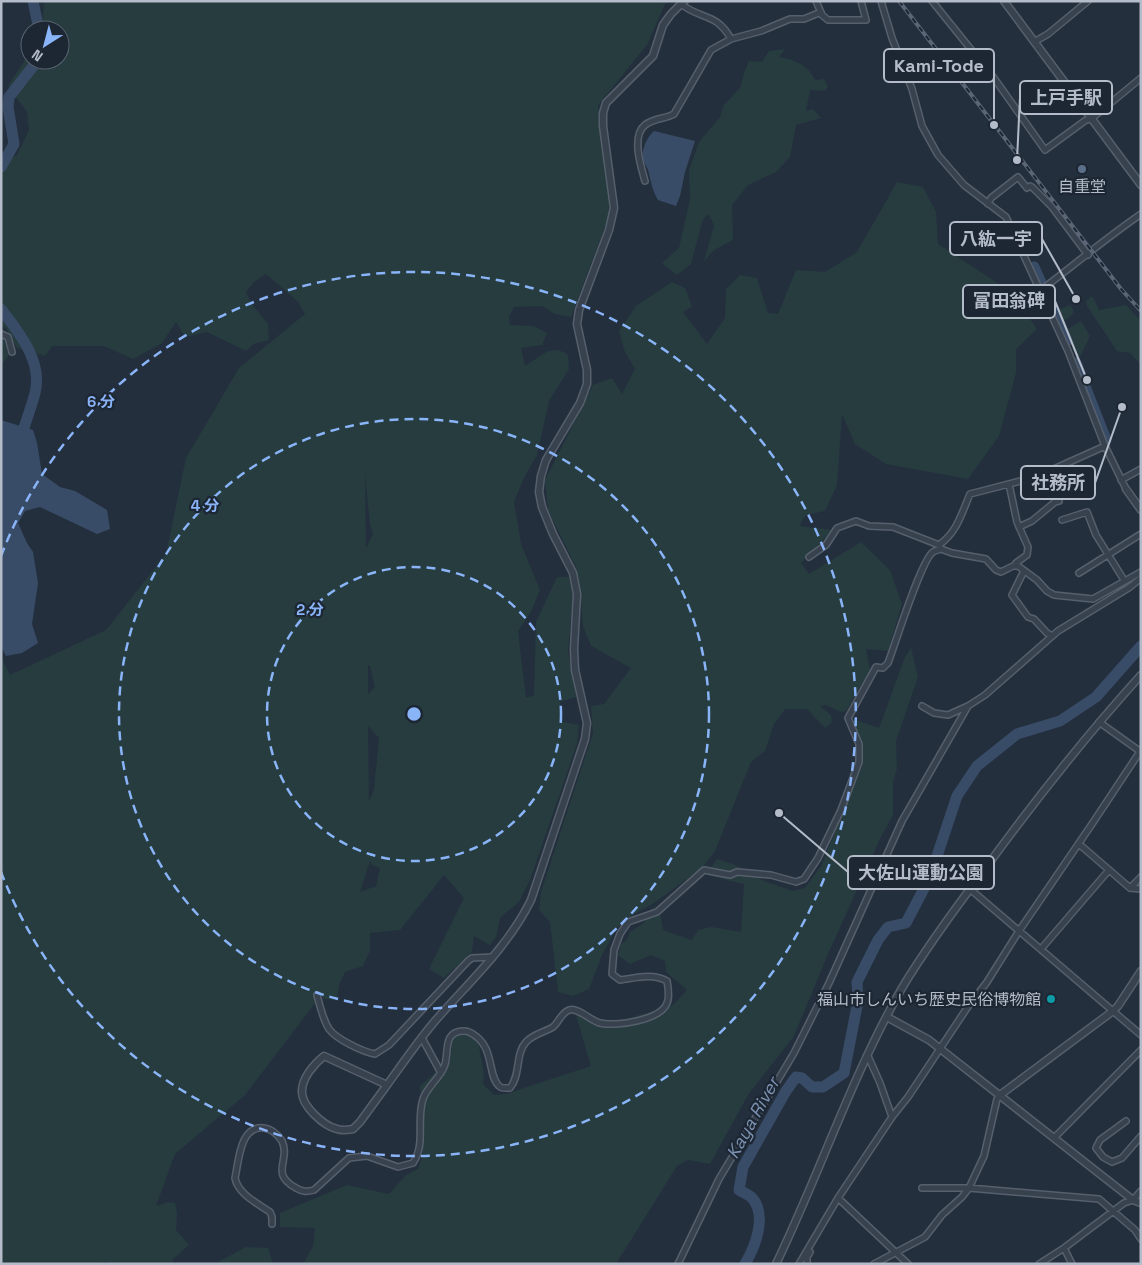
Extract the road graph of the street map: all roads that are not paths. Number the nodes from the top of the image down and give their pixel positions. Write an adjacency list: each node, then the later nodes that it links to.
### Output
1 (816, 1): 8 (street)
2 (861, 1): 8 (street)
3 (881, 1): 15 (street)
4 (932, 1): 12 (street)
5 (1004, 1): 10 (street)
6 (1088, 1): 10 (street)
7 (683, 3): 9 (street); 54 (street)
8 (821, 12): 9 (street)
9 (731, 38): 13 (street)
10 (1034, 42): 12 (street)
11 (1141, 78): 12 (street)
12 (1091, 119): 14 (street)
13 (644, 181)
14 (1141, 185)
15 (988, 204): 17 (street); 18 (street)
16 (1141, 214): 17 (street)
17 (1088, 254): 18 (street)
18 (1043, 288): 21 (street)
19 (1, 334): 20 (street)
20 (12, 352)
21 (1105, 446): 23 (street); 24 (street)
22 (1141, 469): 23 (street)
23 (1121, 480): 25 (street)
24 (1009, 484): 29 (street); 31 (street)
25 (1126, 489): 27 (street)
26 (1059, 501): 29 (street)
27 (1141, 510)
28 (1062, 520): 32 (street)
29 (1019, 527): 34 (street)
30 (1141, 534): 32 (street)
31 (940, 547): 33 (street); 34 (street); 64 (street)
32 (1108, 555): 37 (street); 39 (street)
33 (809, 557)
34 (1016, 566): 35 (street)
35 (1024, 570): 39 (street); 40 (street)
36 (1141, 572): 39 (street)
37 (1079, 573)
38 (1141, 578): 40 (street)
39 (1124, 580)
40 (1052, 636): 43 (street)
41 (1141, 675): 44 (street)
42 (922, 706): 43 (street)
43 (968, 706): 83 (street)
44 (1099, 722): 45 (street); 50 (street)
45 (1140, 751): 46 (street)
46 (1078, 844): 47 (street); 52 (street)
47 (1109, 870): 49 (street); 53 (street)
48 (1141, 877): 49 (street)
49 (1130, 888): 51 (street)
50 (970, 889): 52 (street); 58 (street)
51 (1141, 889)
52 (1019, 931): 53 (street); 61 (street)
53 (1041, 949): 57 (street)
54 (493, 957): 56 (street); 60 (street)
55 (1141, 971): 57 (street)
56 (317, 995)
57 (1113, 1011): 59 (street); 66 (street)
58 (887, 1017): 61 (street); 63 (street)
59 (1141, 1035)
60 (422, 1038): 64 (street); 65 (street)
61 (939, 1048): 66 (street); 67 (street)
62 (1140, 1051): 70 (street)
63 (868, 1056): 67 (street); 84 (street)
64 (441, 1073): 78 (street)
65 (387, 1085): 65 (street)
66 (1000, 1095): 70 (street); 72 (street)
67 (892, 1117): 74 (street)
68 (1126, 1121): 69 (street)
69 (1141, 1136)
70 (1054, 1138): 75 (street)
71 (922, 1188): 72 (street)
72 (969, 1188): 77 (street); 82 (street)
73 (1141, 1191): 75 (street)
74 (838, 1198): 80 (street); 82 (street)
75 (1133, 1200): 76 (street); 77 (street)
76 (1141, 1203)
77 (1114, 1212): 79 (street); 81 (street)
78 (272, 1224)
79 (1141, 1239)
80 (809, 1247): 85 (street); 86 (street)
81 (1064, 1248): 89 (street); 90 (street)
82 (895, 1251): 87 (street); 88 (street)
83 (678, 1264)
84 (776, 1264)
85 (800, 1264)
86 (807, 1264)
87 (874, 1264)
88 (908, 1264)
89 (1039, 1264)
90 (1072, 1264)

